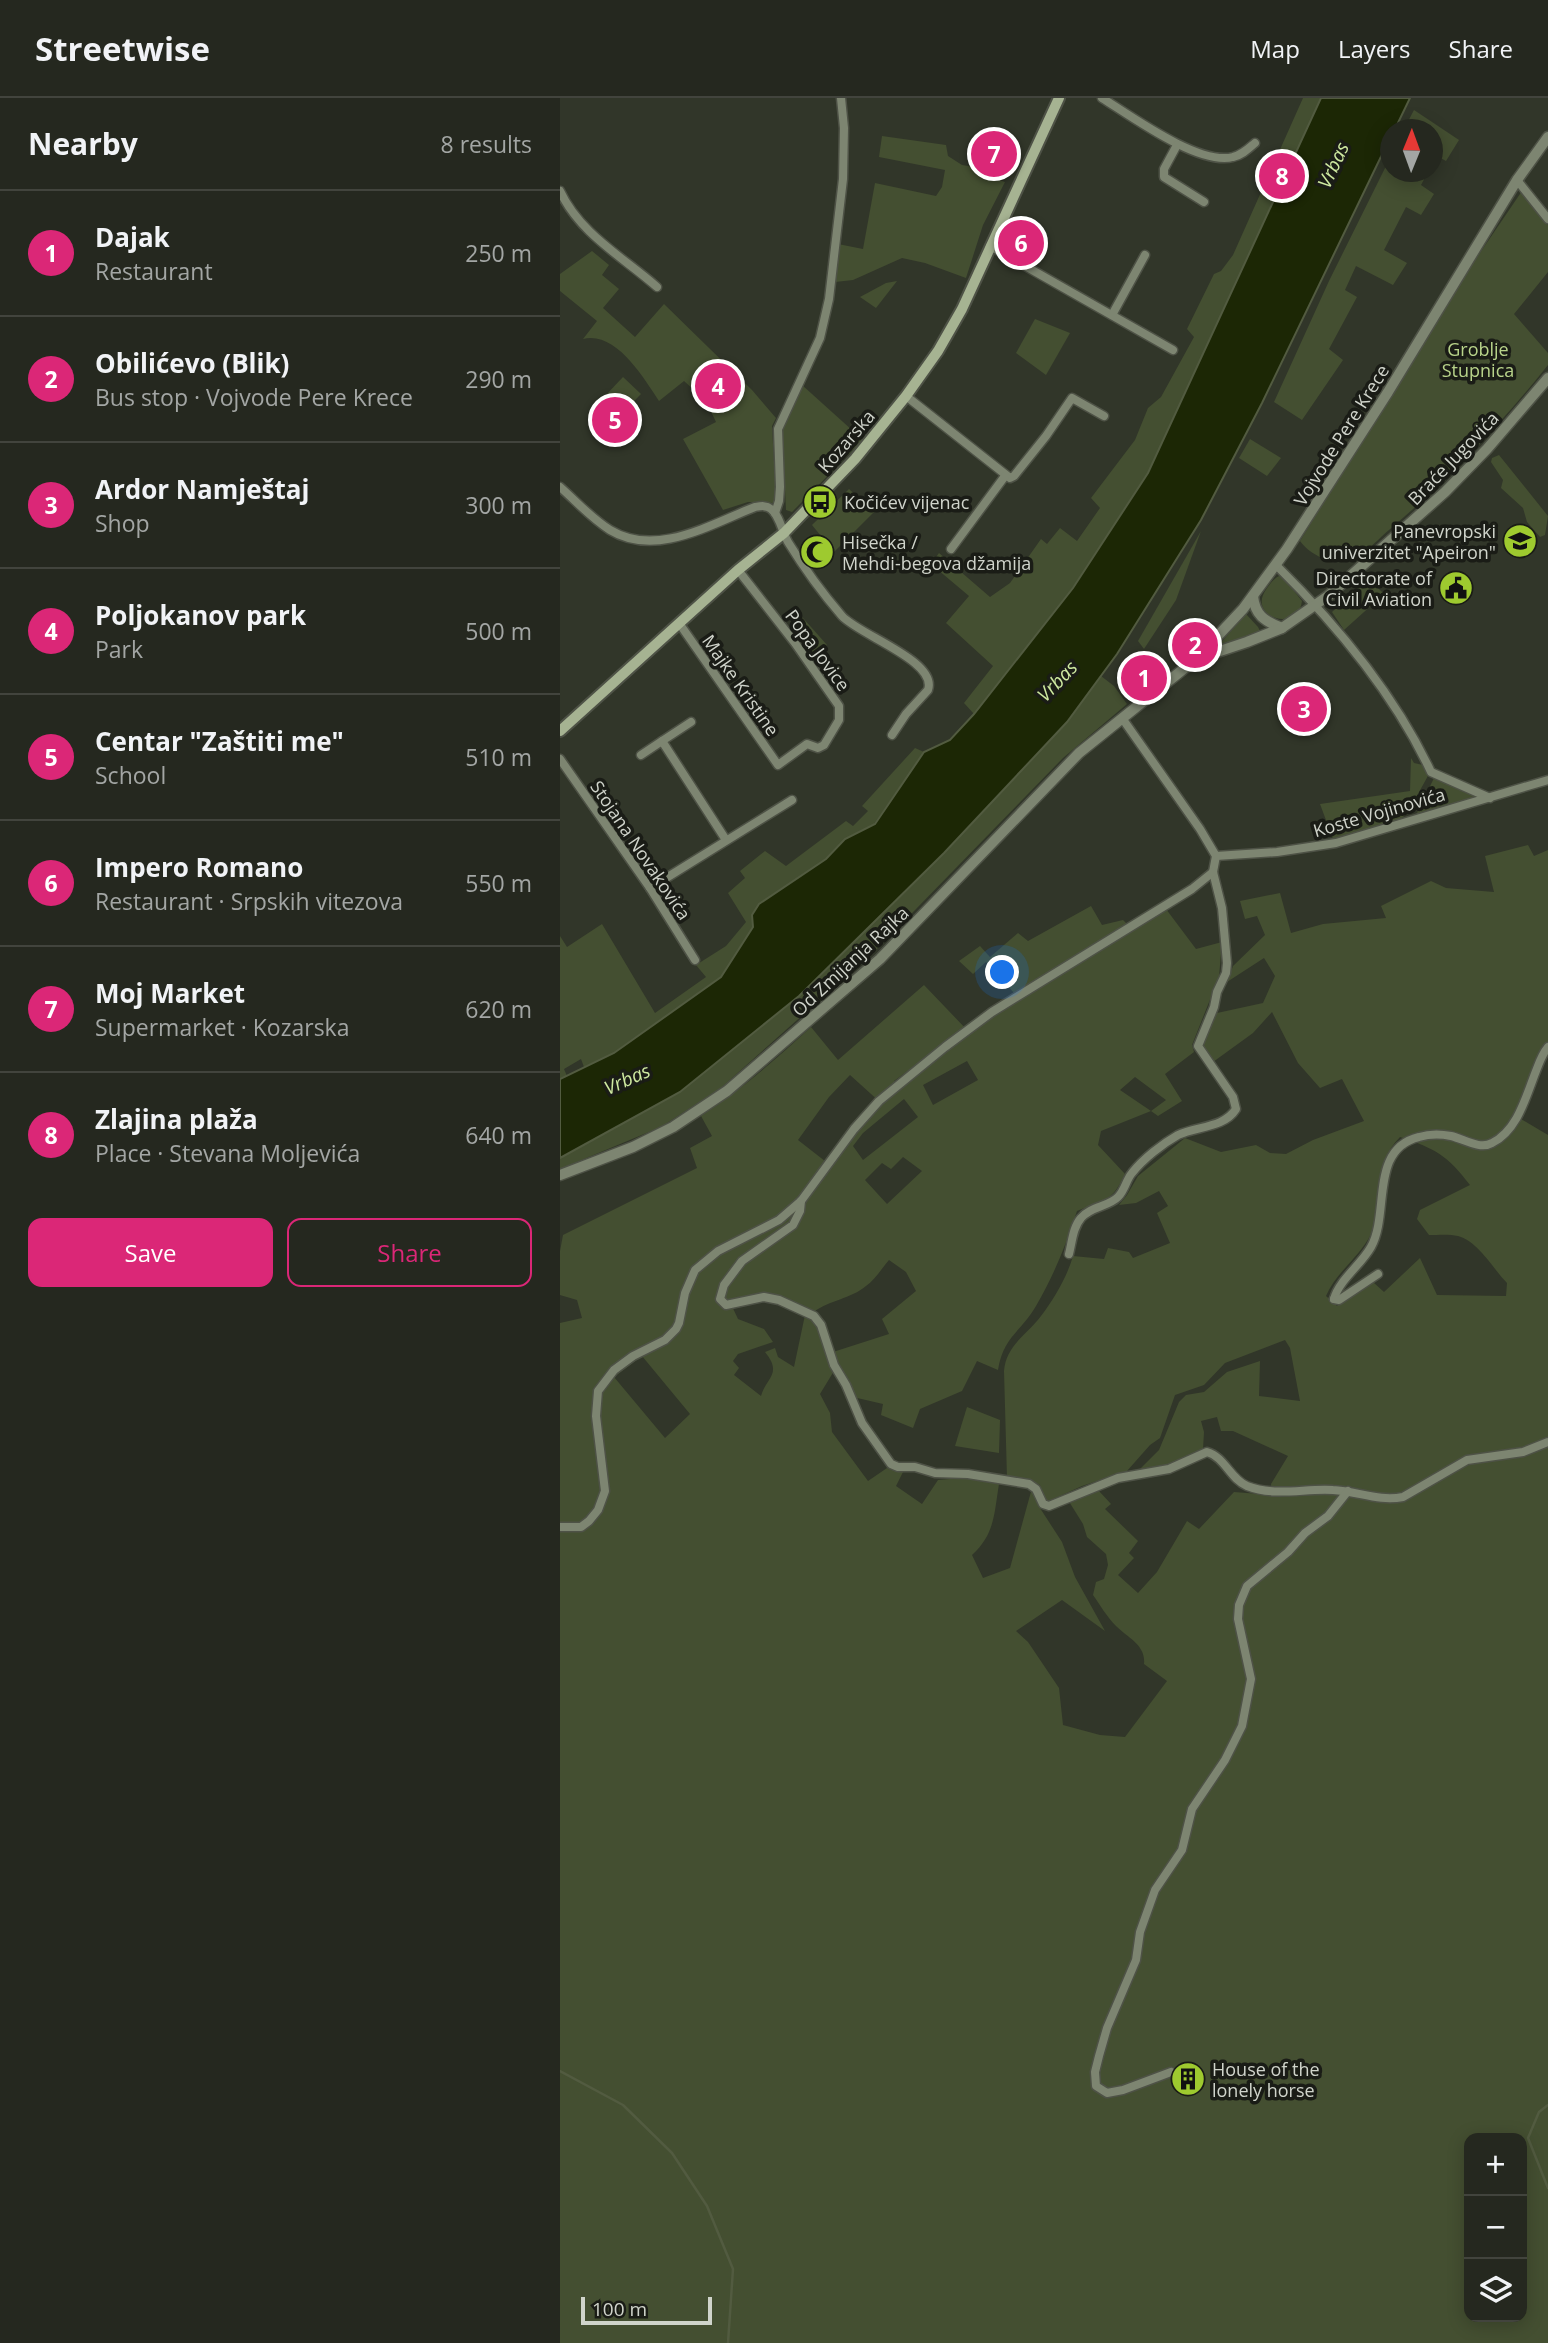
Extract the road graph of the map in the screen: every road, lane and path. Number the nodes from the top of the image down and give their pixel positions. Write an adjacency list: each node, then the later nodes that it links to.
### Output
1 (841, 98): 21 (street)
2 (1059, 98): 11 (main road, Kozarska)
3 (1102, 98): 6 (street)
4 (1548, 137): 7 (street, Vojvode Pere Krece)
5 (1255, 142): 6 (street)
6 (1177, 145): 9 (street)
7 (1517, 180): 10 (street); 24 (street, Vojvode Pere Krece)
8 (560, 191): 13 (street)
9 (1204, 202)
10 (1548, 219)
11 (990, 246): 14 (street); 17 (main road, Kozarska)
12 (1145, 255): 14 (street)
13 (657, 287)
14 (1112, 315): 15 (street)
15 (1173, 350)
16 (1548, 378): 27 (street, Braće Jugovića)
17 (906, 396): 19 (street); 22 (main road, Kozarska)
18 (1104, 416): 19 (street)
19 (1005, 476): 23 (street)
20 (560, 486): 21 (street)
21 (775, 513): 22 (street)
22 (784, 533): 25 (main road, Kozarska); 34 (street)
23 (951, 549)
24 (1276, 565): 26 (street, Vojvode Pere Krece); 27 (street)
25 (738, 570): 28 (main road, Kozarska); 38 (street, Popa Jovice)
26 (1253, 596): 29 (street); 30 (street, Vojvode Pere Krece)
27 (1315, 605): 29 (street, Braće Jugovića); 40 (street)
28 (679, 623): 33 (main road, Kozarska); 38 (street, Majke Kristine)
29 (1282, 628): 30 (street, Braće Jugovića)
30 (1196, 659): 31 (street, Vojvode Pere Krece)
31 (1122, 718): 43 (street); 48 (street, Od Zmijanja Rajka)
32 (691, 722): 35 (street)
33 (560, 731)
34 (892, 735)
35 (662, 741): 36 (street); 42 (street)
36 (641, 755)
37 (560, 759): 45 (street, Stojana Novakovića)
38 (778, 765)
39 (1548, 780): 40 (street, Koste Vojinovića)
40 (1490, 798): 43 (street, Koste Vojinovića)
41 (792, 800): 42 (street)
42 (726, 840): 45 (street)
43 (1216, 856): 44 (street)
44 (1213, 872): 49 (street); 50 (street)
45 (650, 888): 46 (street, Stojana Novakovića)
46 (695, 960)
47 (1548, 1047): 51 (street)
48 (560, 1175)
49 (800, 1201): 53 (street); 54 (street)
50 (1069, 1254)
51 (1378, 1275)
52 (1548, 1442): 53 (street)
53 (1348, 1491): 55 (street)
54 (560, 1527)
55 (1171, 2071)

